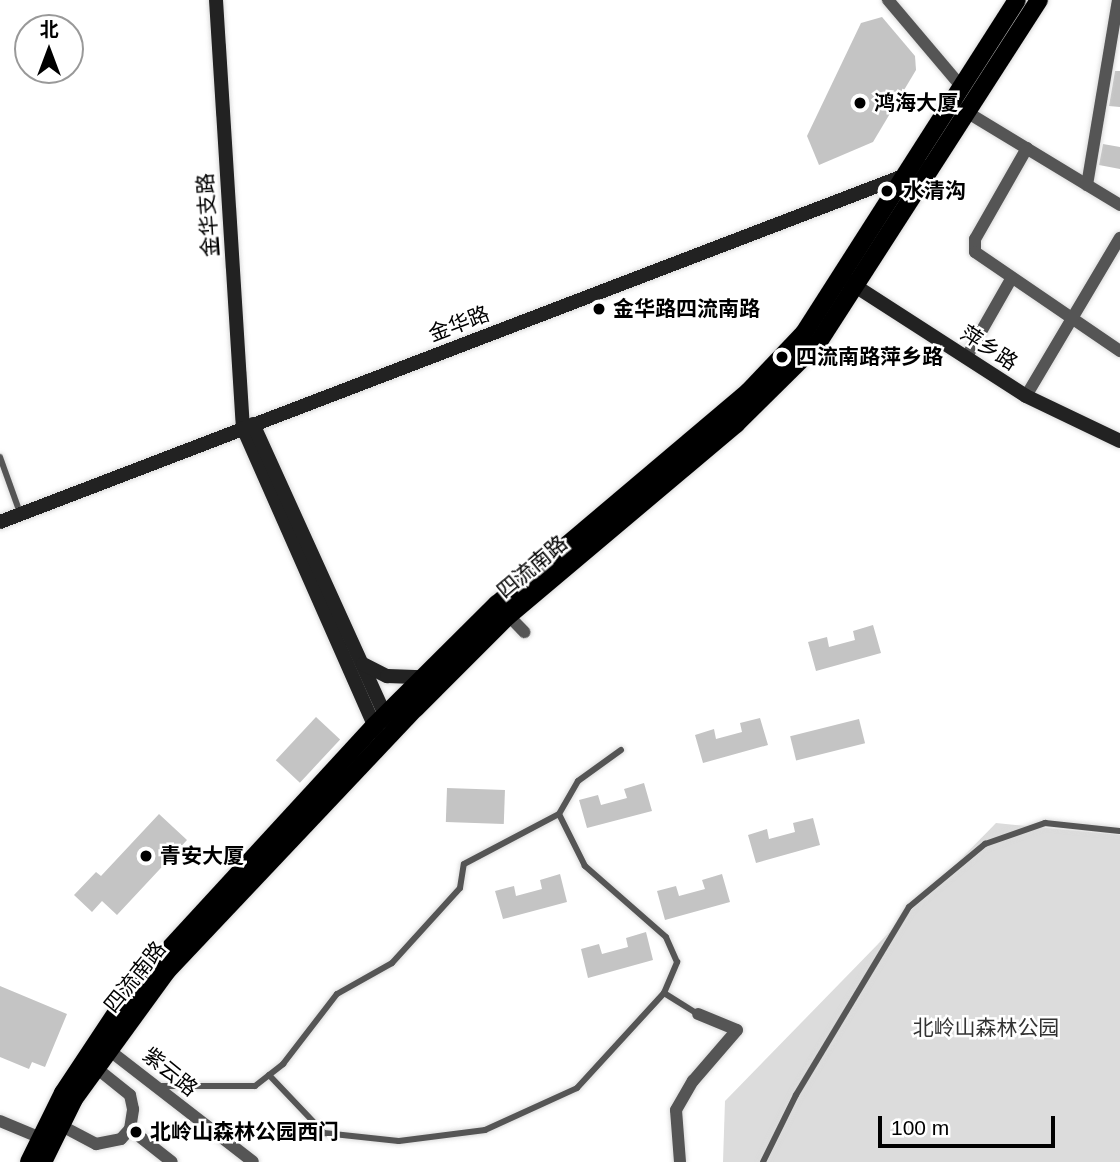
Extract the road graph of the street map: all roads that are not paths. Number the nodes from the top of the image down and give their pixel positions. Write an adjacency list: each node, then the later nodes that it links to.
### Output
1 (216, 0): 20 (main road, 金华支路)
2 (888, 0): 6 (street)
3 (1017, 0): 6 (main road, 四流南路)
4 (1039, 0): 7 (main road, 四流南路)
5 (1118, 0): 11 (street)
6 (961, 86): 7 (main road, 四流南路)
7 (958, 108): 8 (street); 9 (main road, 四流南路); 10 (main road, 四流南路)
8 (1027, 148): 11 (street); 14 (street)
9 (932, 165): 10 (main road, 金华路); 15 (main road, 四流南路)
10 (905, 175): 15 (main road, 四流南路); 20 (main road, 金华路)
11 (1087, 184): 12 (street)
12 (1120, 205)
13 (1120, 238): 16 (street)
14 (1011, 279): 16 (street); 18 (street)
15 (849, 282): 18 (main road, 萍乡路); 25 (main road, 四流南路)
16 (1074, 320): 17 (street); 19 (street)
17 (1120, 351)
18 (966, 358): 19 (main road, 萍乡路)
19 (1026, 396): 21 (main road, 萍乡路)
20 (248, 426): 23 (main road, 金华路); 27 (main road, 金华支路); 29 (main road)
21 (1120, 441)
22 (0, 457): 23 (lane)
23 (20, 513): 24 (main road, 金华路)
24 (0, 522)
25 (503, 610): 26 (street); 28 (main road, 四流南路); 30 (main road, 四流南路)
26 (524, 632)
27 (363, 664): 28 (main road); 29 (main road, 金华支路)
28 (422, 677): 29 (main road, 四流南路)
29 (379, 720): 30 (main road); 36 (main road, 四流南路)
30 (388, 738): 36 (main road, 四流南路)
31 (621, 750): 32 (lane)
32 (559, 814): 34 (lane); 38 (lane)
33 (1120, 831): 49 (lane)
34 (664, 993): 35 (lane); 38 (lane)
35 (698, 1014): 48 (street)
36 (102, 1046): 37 (main road, 四流南路); 39 (street, 紫云路); 43 (main road, 四流南路)
37 (95, 1067): 41 (main road, 四流南路); 42 (street)
38 (269, 1075): 39 (lane)
39 (157, 1086): 47 (street, 紫云路)
40 (0, 1121): 43 (street)
41 (60, 1125): 42 (street); 43 (main road, 四流南路)
42 (130, 1129): 46 (street)
43 (45, 1140): 44 (main road, 四流南路); 45 (main road, 四流南路)
44 (29, 1162)
45 (43, 1162)
46 (172, 1162)
47 (253, 1162)
48 (680, 1162)
49 (763, 1162)

